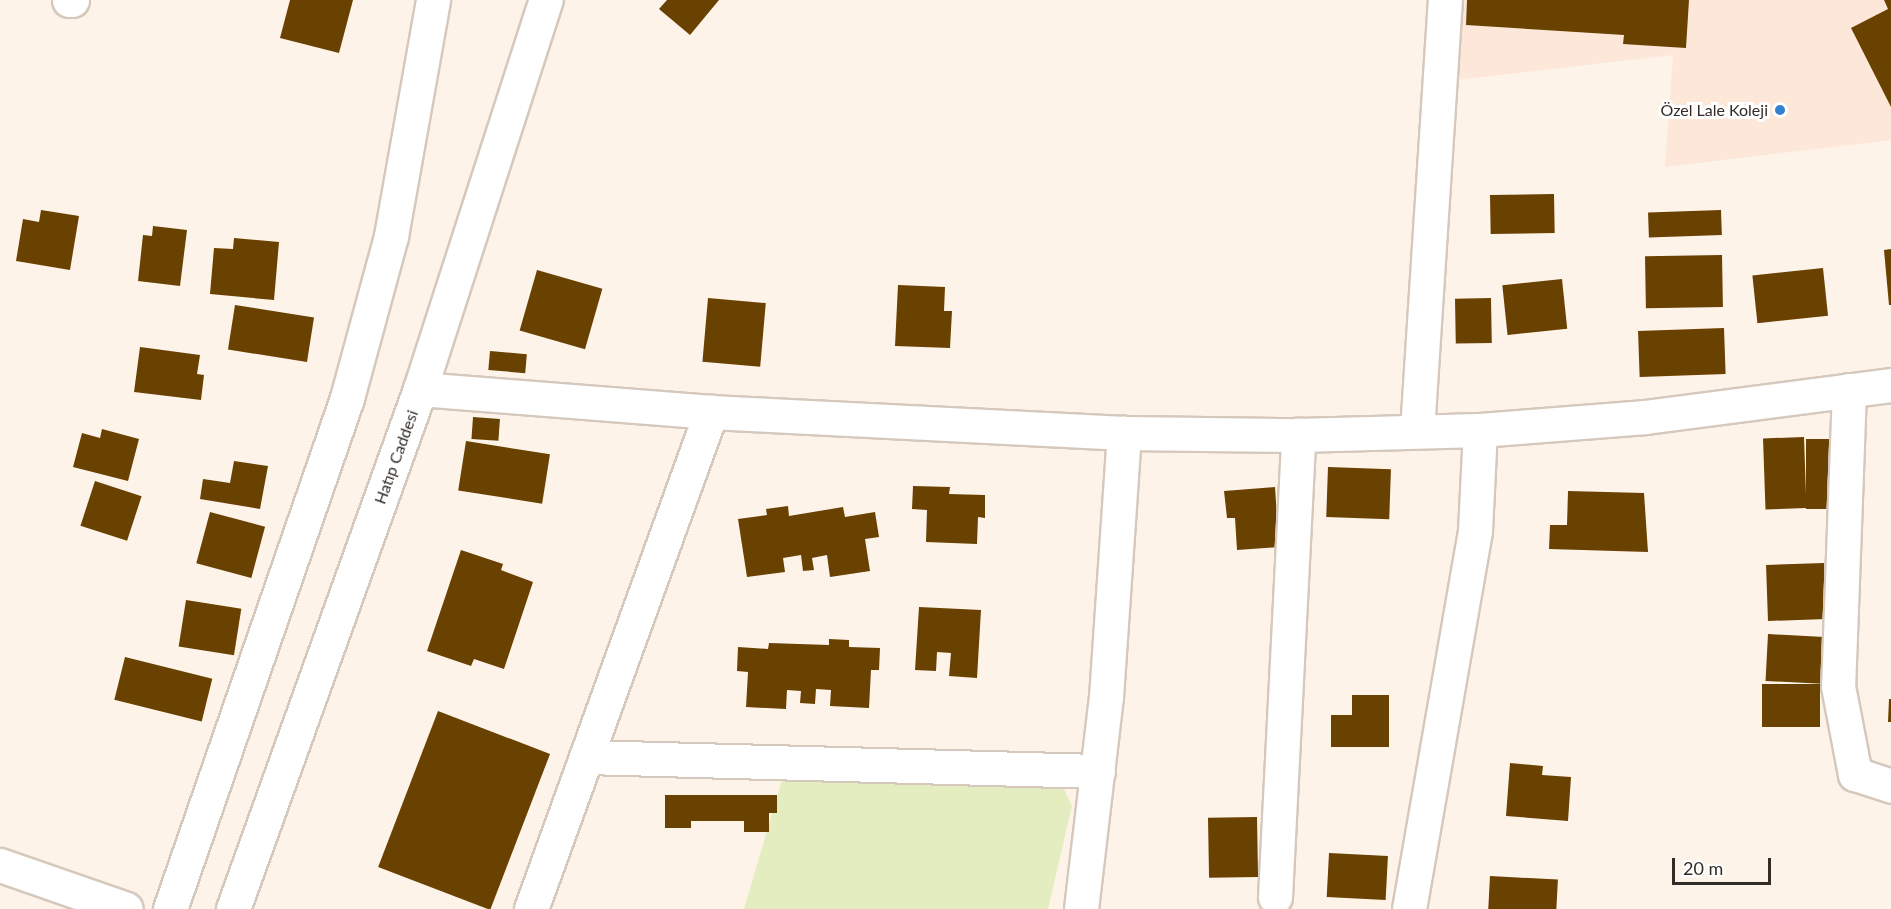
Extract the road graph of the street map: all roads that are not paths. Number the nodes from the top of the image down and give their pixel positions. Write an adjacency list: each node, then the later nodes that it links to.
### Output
1 (537, 0): 5 (street)
2 (546, 0): 5 (street, Hatıp Caddesi)
3 (1445, 0): 11 (street)
4 (433, 2): 20 (street)
5 (536, 36): 7 (street, Hatıp Caddesi)
6 (1891, 385): 8 (street)
7 (420, 389): 9 (street); 21 (street, Hatıp Caddesi)
8 (1849, 390): 10 (street); 16 (street)
9 (711, 411): 12 (street); 14 (street)
10 (1480, 430): 11 (street); 24 (street)
11 (1417, 431): 13 (street)
12 (1125, 432): 13 (street); 15 (street)
13 (1298, 435): 18 (street)
14 (586, 757): 15 (street); 22 (street)
15 (1098, 771): 23 (street)
16 (1891, 786)
17 (0, 865): 19 (street)
18 (1275, 897)
19 (126, 909)
20 (170, 909)
21 (233, 909)
22 (531, 909)
23 (1081, 909)
24 (1409, 909)

